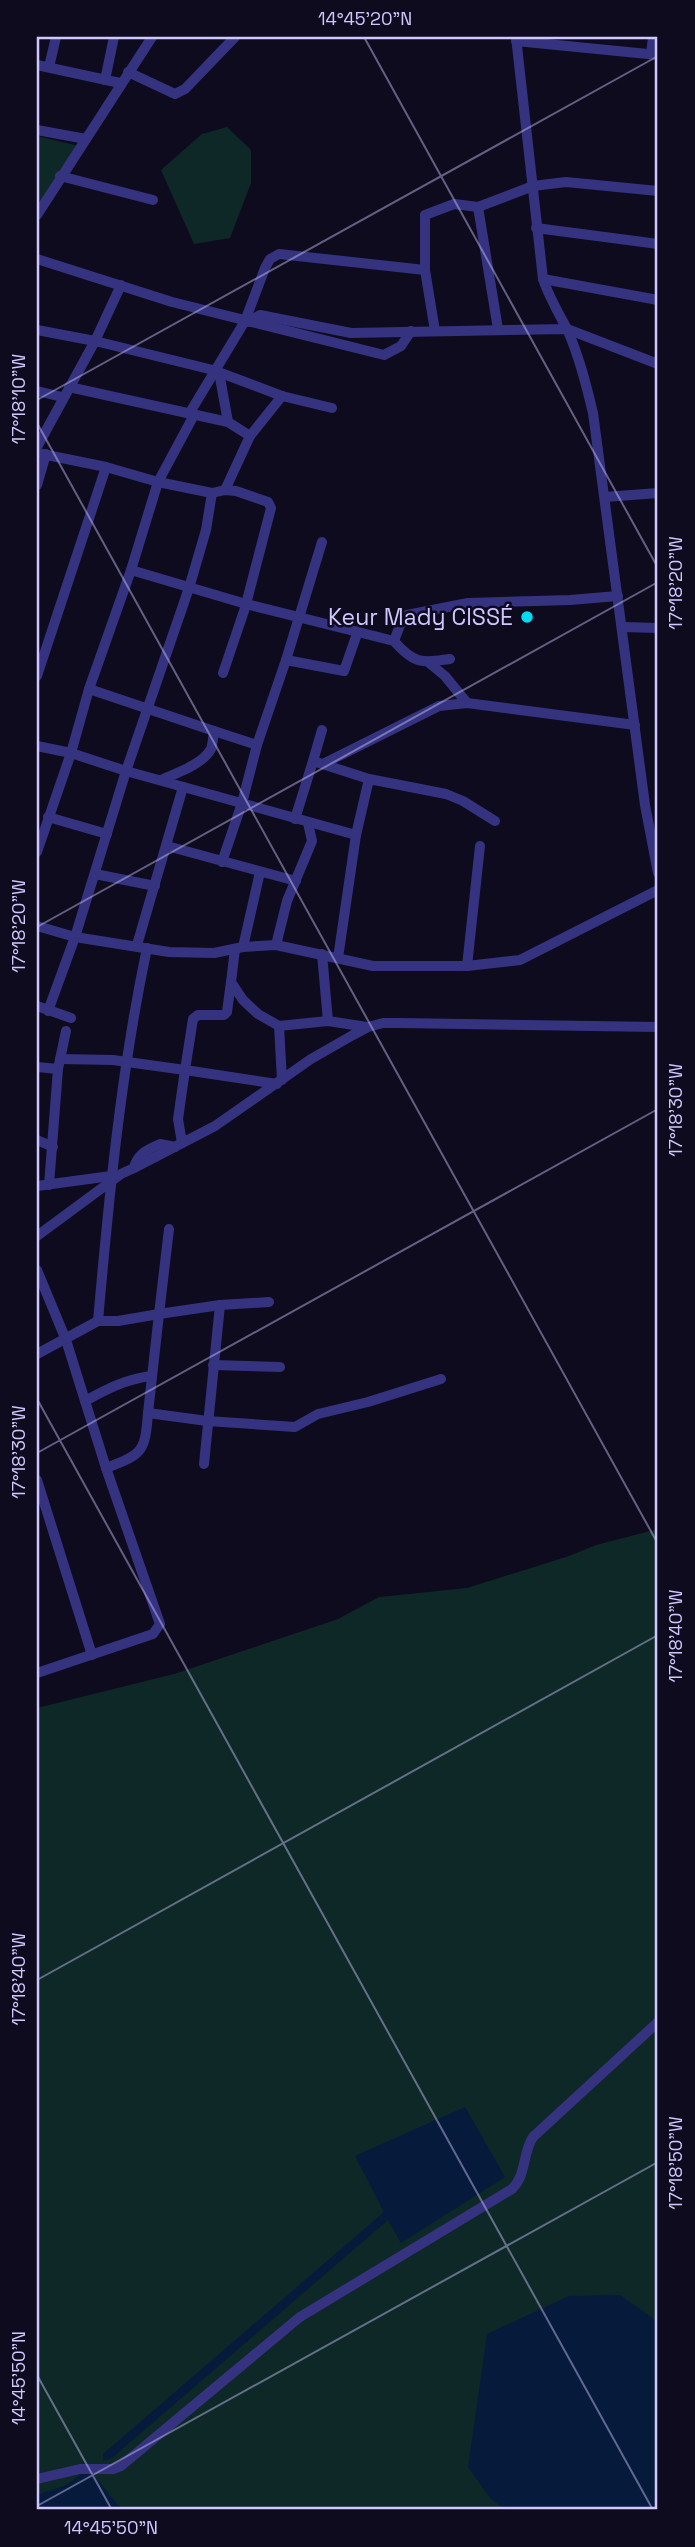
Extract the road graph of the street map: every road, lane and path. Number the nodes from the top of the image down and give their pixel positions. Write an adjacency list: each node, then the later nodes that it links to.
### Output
1 (56, 37): 9 (street)
2 (114, 37): 11 (street)
3 (152, 37): 10 (street)
4 (235, 37): 10 (street)
5 (653, 37): 7 (street)
6 (516, 39): 7 (street); 16 (street)
7 (655, 55)
8 (37, 65): 9 (street)
9 (50, 67): 11 (street)
10 (128, 72): 12 (street)
11 (105, 80): 12 (street)
12 (120, 83): 14 (street)
13 (37, 130): 14 (street)
14 (86, 139): 15 (street)
15 (60, 176): 18 (street); 20 (street)
16 (534, 186): 17 (street); 19 (street); 21 (street)
17 (658, 191)
18 (153, 201)
19 (478, 206): 24 (street); 31 (street)
20 (37, 215)
21 (536, 228): 22 (street); 25 (street)
22 (658, 244)
23 (37, 259): 26 (street)
24 (425, 270): 28 (street); 33 (street)
25 (543, 279): 27 (street); 29 (street)
26 (121, 285): 28 (street); 34 (street)
27 (658, 300)
28 (247, 322): 32 (street); 32 (street); 36 (street)
29 (567, 329): 31 (street); 35 (street); 53 (street)
30 (37, 330): 34 (street)
31 (498, 330): 33 (street)
32 (411, 331): 33 (street)
33 (435, 331)
34 (95, 341): 36 (street); 37 (street)
35 (658, 364)
36 (216, 371): 39 (street); 42 (street); 43 (street)
37 (69, 387): 40 (street); 42 (street)
38 (37, 391): 40 (street)
39 (282, 396): 41 (street); 44 (street)
40 (62, 397): 45 (street)
41 (332, 408)
42 (192, 414): 43 (street); 48 (street)
43 (228, 422): 44 (street)
44 (250, 436): 50 (street)
45 (37, 447)
46 (42, 454): 47 (street); 49 (street)
47 (106, 467): 48 (street); 64 (street)
48 (158, 482): 52 (street); 55 (street)
49 (37, 485)
50 (225, 490): 52 (street); 58 (street)
51 (658, 492): 53 (street)
52 (212, 493): 56 (street)
53 (605, 497): 57 (street)
54 (321, 542): 59 (street)
55 (131, 570): 56 (street); 70 (street)
56 (189, 588): 58 (street); 72 (street)
57 (618, 596): 60 (street); 63 (street)
58 (246, 604): 59 (street); 68 (street)
59 (298, 616): 62 (street); 66 (street)
60 (623, 627): 61 (street); 73 (street)
61 (658, 628)
62 (358, 631): 63 (street); 66 (street)
63 (394, 641): 67 (street)
64 (40, 657): 69 (street)
65 (450, 659): 67 (street)
66 (286, 660): 76 (street)
67 (428, 662): 71 (street)
68 (223, 673)
69 (37, 676)
70 (89, 689): 72 (street); 78 (street)
71 (467, 703): 73 (street); 79 (street)
72 (148, 709): 75 (street); 80 (street)
73 (635, 725): 93 (street)
74 (322, 730): 79 (street)
75 (214, 731): 76 (street); 82 (street)
76 (257, 745): 84 (street)
77 (37, 746): 78 (street)
78 (71, 753): 80 (street); 87 (street)
79 (318, 762): 81 (street); 85 (street)
80 (126, 771): 82 (street); 89 (street)
81 (369, 779): 86 (street); 90 (street)
82 (161, 780): 83 (street)
83 (183, 787): 84 (street); 91 (street)
84 (242, 803): 85 (street); 95 (street)
85 (295, 819): 88 (street)
86 (495, 821)
87 (43, 823): 89 (street); 94 (street)
88 (308, 823): 90 (street); 99 (street)
89 (107, 834): 98 (street)
90 (356, 835): 108 (street)
91 (167, 846): 95 (street); 100 (street)
92 (480, 846): 109 (street)
93 (656, 848): 97 (street)
94 (37, 852)
95 (222, 862): 96 (street)
96 (260, 872): 99 (street); 106 (street)
97 (658, 873)
98 (95, 874): 100 (street); 103 (street)
99 (296, 881): 104 (street)
100 (155, 886): 105 (street)
101 (658, 890): 109 (street)
102 (37, 926): 103 (street)
103 (75, 937): 105 (street); 112 (street)
104 (276, 946): 106 (street); 107 (street)
105 (142, 947): 106 (street); 119 (street)
106 (239, 948): 110 (street)
107 (321, 954): 108 (street); 114 (street)
108 (338, 958): 109 (street)
109 (467, 966)
110 (231, 982): 115 (street); 122 (street)
111 (37, 1006): 112 (street)
112 (48, 1011): 113 (street)
113 (71, 1018)
114 (328, 1021): 115 (street); 116 (street)
115 (279, 1026): 123 (street)
116 (368, 1027): 117 (street); 123 (street)
117 (658, 1027)
118 (66, 1031): 120 (street)
119 (125, 1062): 120 (street); 122 (street); 127 (street)
120 (59, 1064): 121 (street); 126 (street)
121 (37, 1067)
122 (185, 1070): 123 (street); 125 (street)
123 (279, 1082): 125 (street)
124 (37, 1140): 126 (street)
125 (178, 1145): 127 (street)
126 (53, 1147): 128 (street)
127 (111, 1179): 128 (street); 131 (street); 136 (street)
128 (49, 1185): 129 (street)
129 (37, 1186)
130 (169, 1229): 135 (street)
131 (37, 1237)
132 (37, 1270): 137 (street)
133 (269, 1301): 134 (street)
134 (220, 1305): 135 (street); 139 (street)
135 (159, 1314): 136 (street); 141 (street)
136 (98, 1321): 137 (street)
137 (66, 1340): 138 (street); 143 (street)
138 (37, 1354)
139 (213, 1365): 140 (street); 145 (street)
140 (280, 1367)
141 (151, 1376): 143 (street); 144 (street)
142 (441, 1379): 145 (street)
143 (85, 1401): 147 (street)
144 (148, 1412): 145 (street); 147 (street)
145 (207, 1421): 146 (street)
146 (204, 1464)
147 (106, 1468): 149 (street)
148 (37, 1480): 149 (street)
149 (92, 1655): 150 (street)
150 (37, 1673)
151 (658, 2022): 152 (street)
152 (37, 2479)

